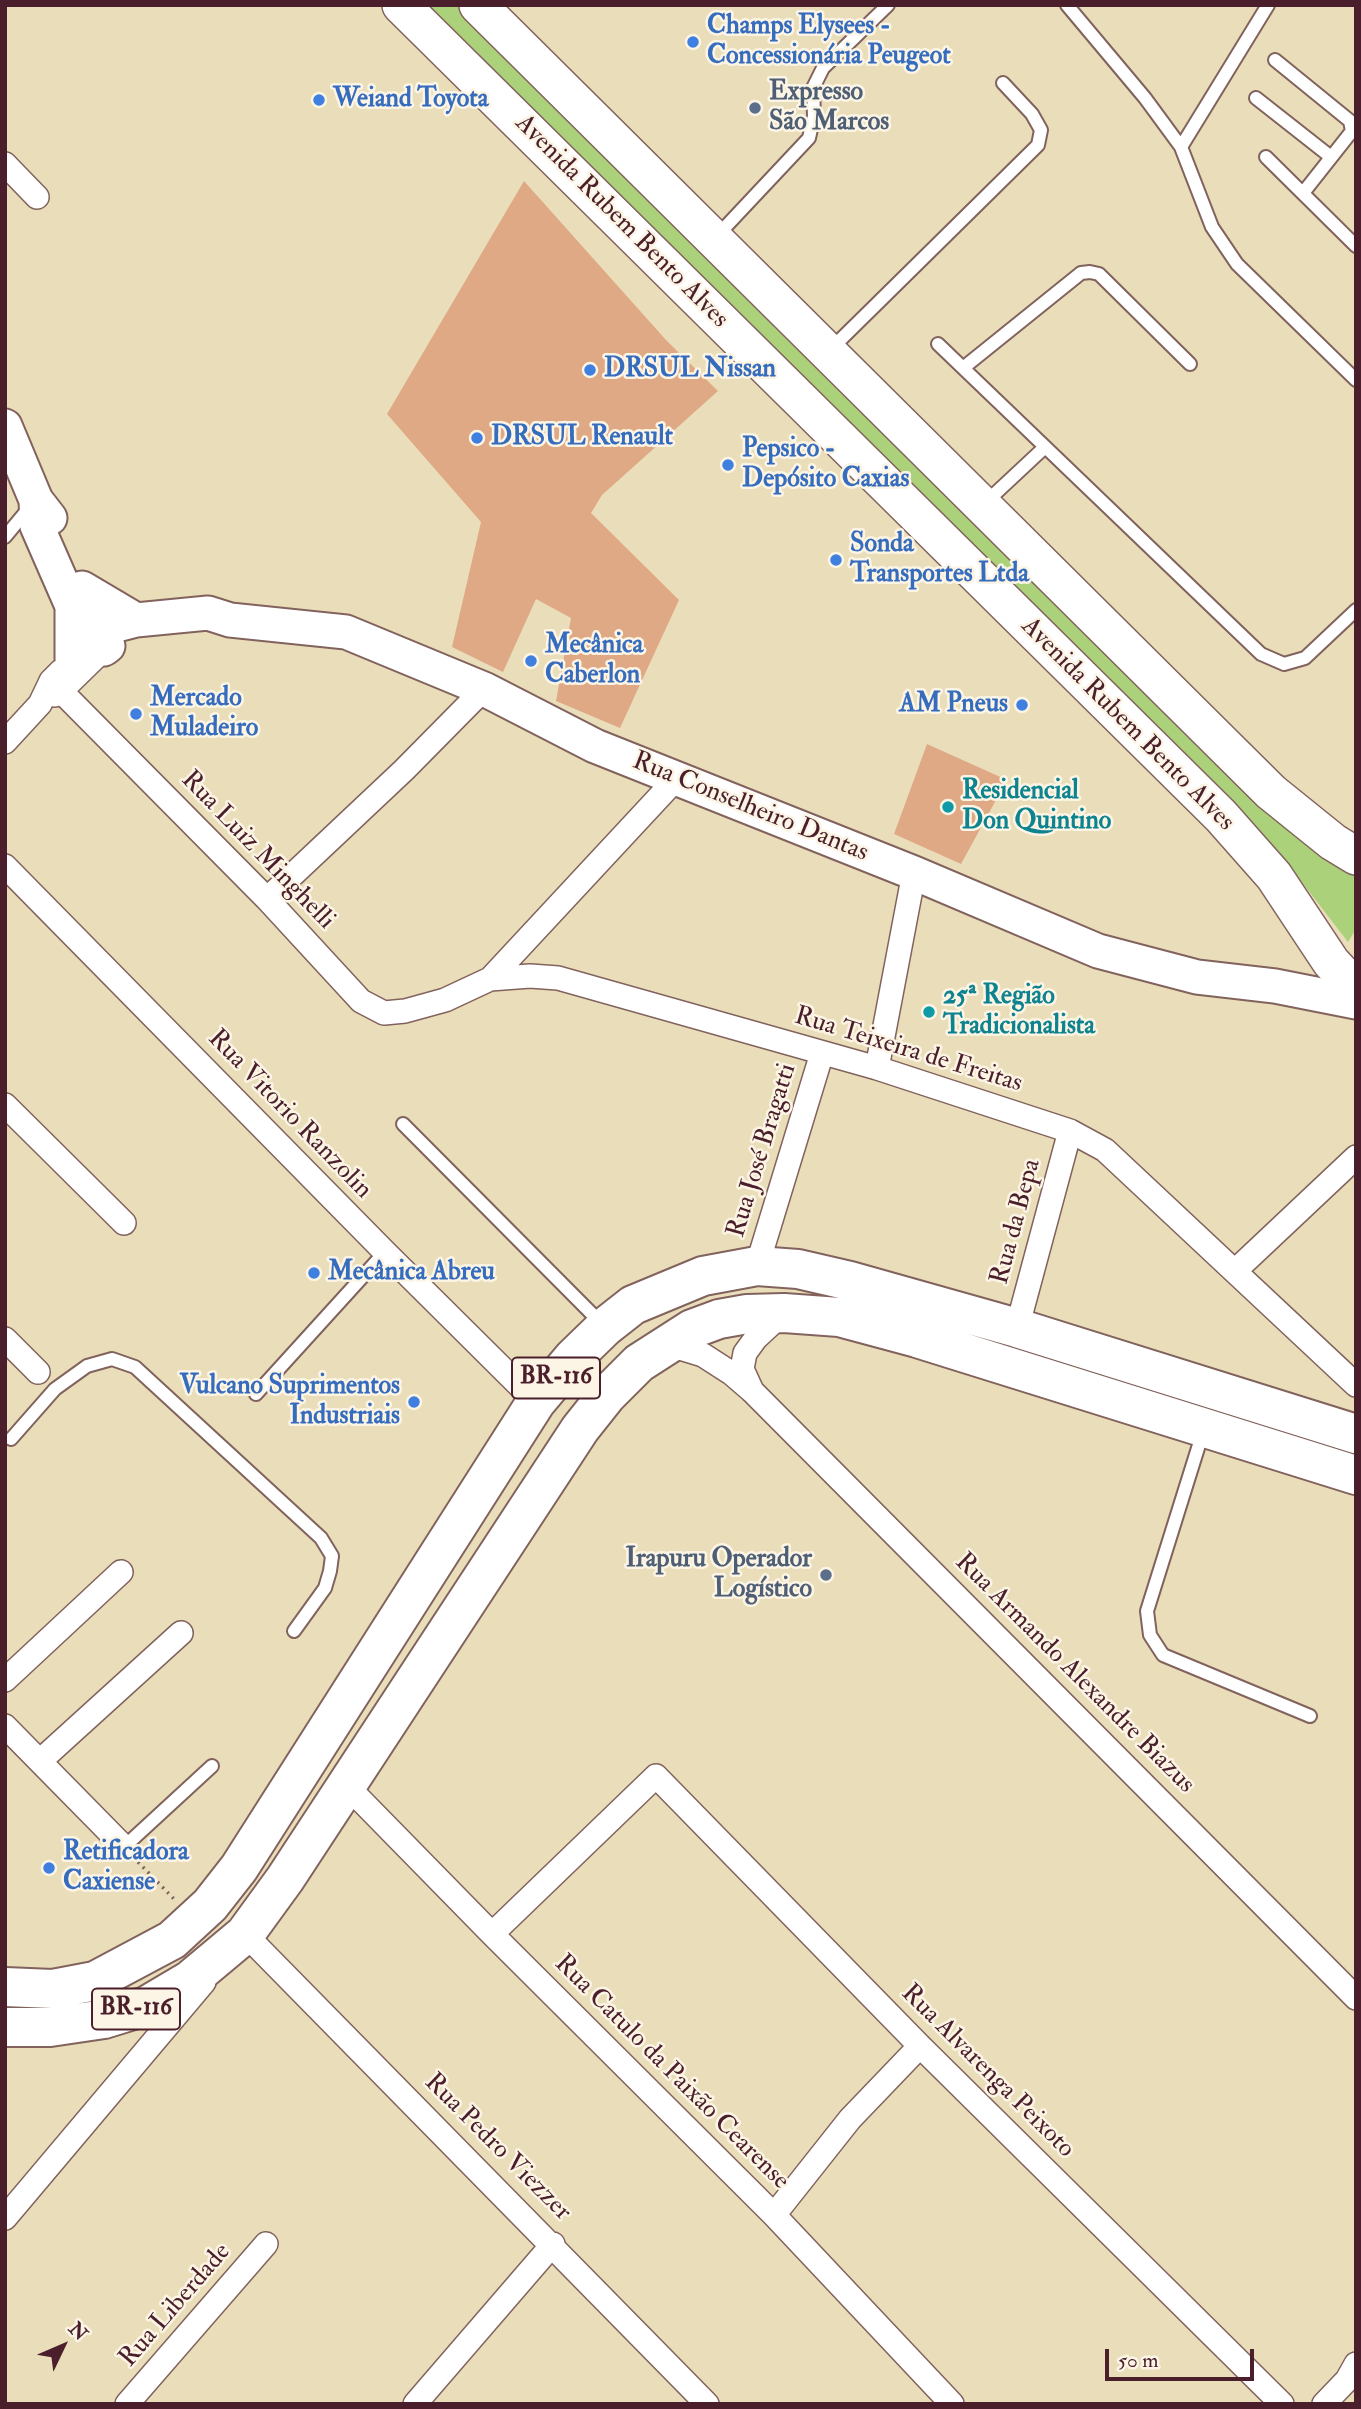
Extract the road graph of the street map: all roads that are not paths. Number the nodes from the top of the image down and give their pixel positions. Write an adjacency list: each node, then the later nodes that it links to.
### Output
1 (401, 5): 37 (main road, Avenida Rubem Bento Alves)
2 (478, 5): 15 (main road, Avenida Rubem Bento Alves)
3 (888, 5): 15 (lane)
4 (1067, 5): 9 (lane)
5 (1268, 5): 9 (lane)
6 (1275, 60): 11 (lane)
7 (1003, 83): 18 (lane)
8 (1256, 98): 11 (lane)
9 (1181, 148): 21 (lane)
10 (1266, 157): 13 (lane)
11 (1331, 158): 13 (lane)
12 (5, 164): 14 (street)
13 (1303, 193): 16 (lane)
14 (37, 197)
15 (714, 240): 18 (main road, Avenida Rubem Bento Alves)
16 (1356, 246)
17 (938, 344): 20 (lane)
18 (827, 352): 25 (main road, Avenida Rubem Bento Alves)
19 (1190, 364): 20 (lane)
20 (964, 368): 23 (lane)
21 (1356, 380)
22 (5, 426): 24 (street)
23 (1045, 447): 25 (lane); 28 (lane)
24 (36, 500): 26 (lane); 27 (street)
25 (982, 506): 33 (main road, Avenida Rubem Bento Alves)
26 (5, 537)
27 (77, 597): 29 (street); 29 (street)
28 (1356, 610)
29 (92, 651): 30 (street, Rua Conselheiro Dantas); 31 (street); 36 (street, Rua Luiz Minghelli)
30 (484, 689): 32 (street, Rua Conselheiro Dantas); 36 (street)
31 (5, 742)
32 (676, 779): 35 (street, Rua Conselheiro Dantas); 38 (street)
33 (1356, 856)
34 (5, 866): 50 (street, Rua Vitorio Ranzolin)
35 (914, 873): 39 (street, Rua Conselheiro Dantas); 44 (street)
36 (267, 899): 41 (street, Rua Luiz Minghelli)
37 (1328, 955): 39 (street, Rua Conselheiro Dantas); 40 (main road, Avenida Rubem Bento Alves)
38 (490, 979): 41 (street, Rua Teixeira de Freitas); 43 (street, Rua Teixeira de Freitas)
39 (1275, 986): 42 (street, Rua Conselheiro Dantas)
40 (1356, 989)
41 (361, 1001)
42 (1356, 1002)
43 (822, 1053): 44 (street, Rua Teixeira de Freitas); 51 (street, Rua José Bragatti)
44 (877, 1068): 47 (street, Rua Teixeira de Freitas)
45 (5, 1105): 49 (street)
46 (403, 1124): 54 (lane)
47 (1070, 1131): 52 (street, Rua Teixeira de Freitas); 55 (street, Rua da Bepa)
48 (1356, 1157): 52 (street)
49 (124, 1223)
50 (385, 1252): 62 (lane); 63 (street, Rua Vitorio Ranzolin)
51 (757, 1266): 54 (highway, BR-116); 55 (highway, BR-116)
52 (1235, 1271): 59 (street, Rua Teixeira de Freitas)
53 (784, 1313): 57 (highway, BR-116); 61 (street); 64 (highway, BR-116)
54 (605, 1327): 63 (highway, BR-116)
55 (1017, 1328): 65 (highway, BR-116)
56 (5, 1339): 58 (street)
57 (667, 1344): 61 (street, Rua Armando Alexandre Biazus); 76 (highway, BR-116)
58 (38, 1372): 60 (lane)
59 (1356, 1385)
60 (55, 1389): 66 (lane); 69 (lane)
61 (752, 1391): 81 (street, Rua Armando Alexandre Biazus)
62 (256, 1394)
63 (536, 1402): 80 (highway, BR-116)
64 (1205, 1428): 67 (highway, BR-116); 72 (lane)
65 (1356, 1434)
66 (11, 1439)
67 (1356, 1475)
68 (121, 1572): 71 (street)
69 (294, 1631)
70 (181, 1633): 74 (street)
71 (5, 1680)
72 (1310, 1716)
73 (5, 1726): 74 (street)
74 (40, 1761): 77 (street)
75 (212, 1766): 77 (lane)
76 (347, 1786): 78 (highway, BR-116); 79 (street, Rua Catulo da Paixão Cearense)
77 (124, 1847)
78 (245, 1934): 82 (highway, BR-116); 85 (street); 87 (street, Rua Pedro Viezzer)
79 (492, 1934): 83 (street, Rua Alvarenga Peixoto); 84 (street, Rua Catulo da Paixão Cearense)
80 (5, 1987)
81 (1356, 1998)
82 (5, 2027)
83 (920, 2046): 84 (street); 93 (street, Rua Alvarenga Peixoto)
84 (774, 2215): 92 (street, Rua Catulo da Paixão Cearense)
85 (5, 2218)
86 (266, 2244): 89 (street, Rua Liberdade)
87 (553, 2245): 90 (street); 91 (street, Rua Pedro Viezzer)
88 (1356, 2364): 94 (street)
89 (127, 2404)
90 (415, 2404)
91 (707, 2404)
92 (952, 2404)
93 (1282, 2404)
94 (1324, 2404)

